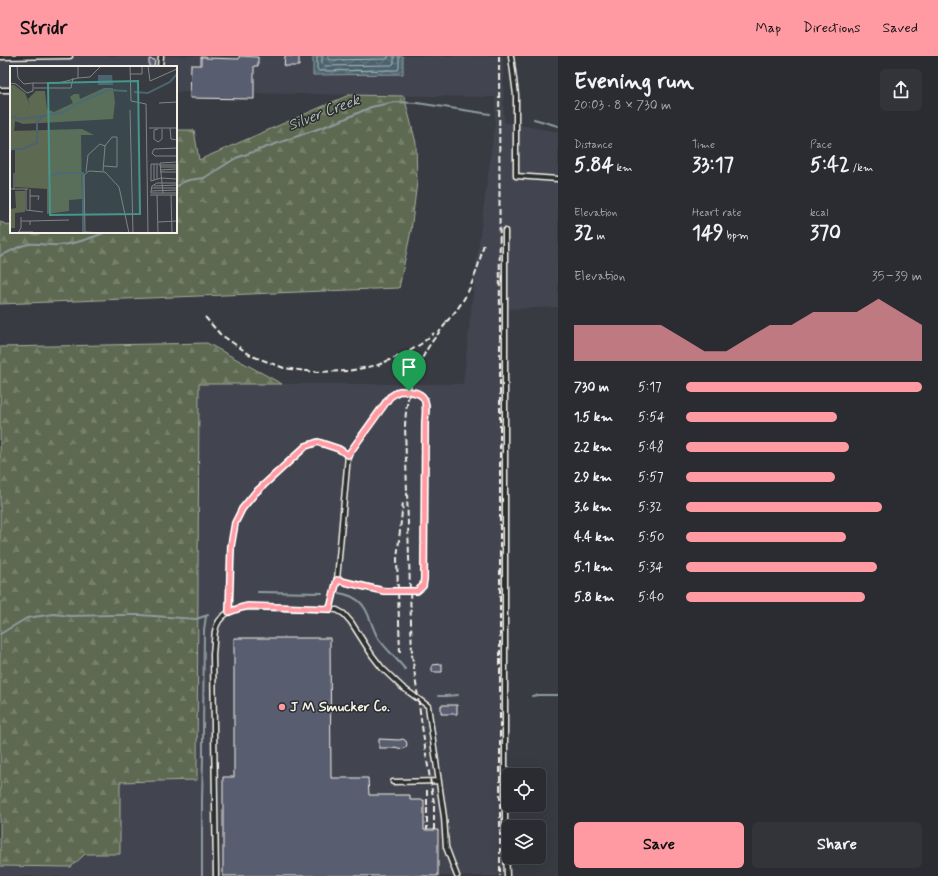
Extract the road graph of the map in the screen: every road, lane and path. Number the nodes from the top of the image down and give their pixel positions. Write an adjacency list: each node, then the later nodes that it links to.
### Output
1 (70, 56): 4 (lane)
2 (161, 56): 5 (lane)
3 (511, 56): 6 (lane)
4 (0, 57)
5 (160, 66)
6 (558, 179)
7 (505, 231): 16 (lane)
8 (348, 455): 9 (lane); 9 (lane); 11 (lane)
9 (337, 580): 10 (lane)
10 (330, 609): 11 (lane); 12 (lane)
11 (229, 612): 14 (lane)
12 (439, 781): 13 (lane); 15 (lane)
13 (393, 782)
14 (216, 876)
15 (457, 876)
16 (507, 876)

